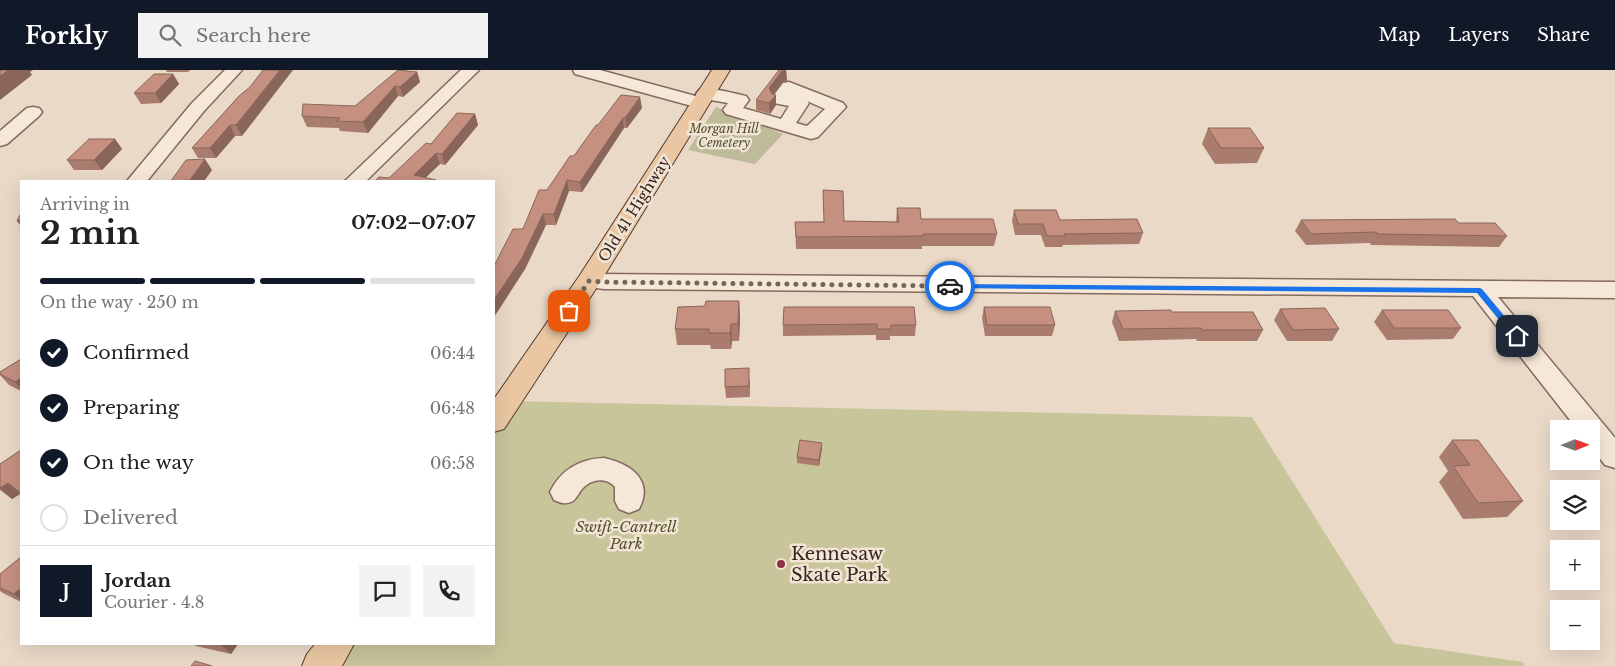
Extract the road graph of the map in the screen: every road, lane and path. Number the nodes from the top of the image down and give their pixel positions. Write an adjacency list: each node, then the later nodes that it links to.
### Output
1 (234, 70): 9 (street)
2 (471, 70): 10 (street)
3 (581, 70): 5 (street)
4 (721, 70): 5 (main road, Old 41 Highway)
5 (702, 99): 7 (street); 11 (main road, Old 41 Highway)
6 (33, 112): 8 (street)
7 (785, 126)
8 (0, 140)
9 (138, 180)
10 (356, 180)
11 (589, 281): 12 (street); 14 (main road, Old 41 Highway)
12 (1480, 290): 13 (street); 15 (street)
13 (1615, 290)
14 (495, 420)
15 (1615, 457)
16 (564, 492): 17 (street)
17 (629, 501)
18 (335, 645): 19 (main road)
19 (320, 666)

